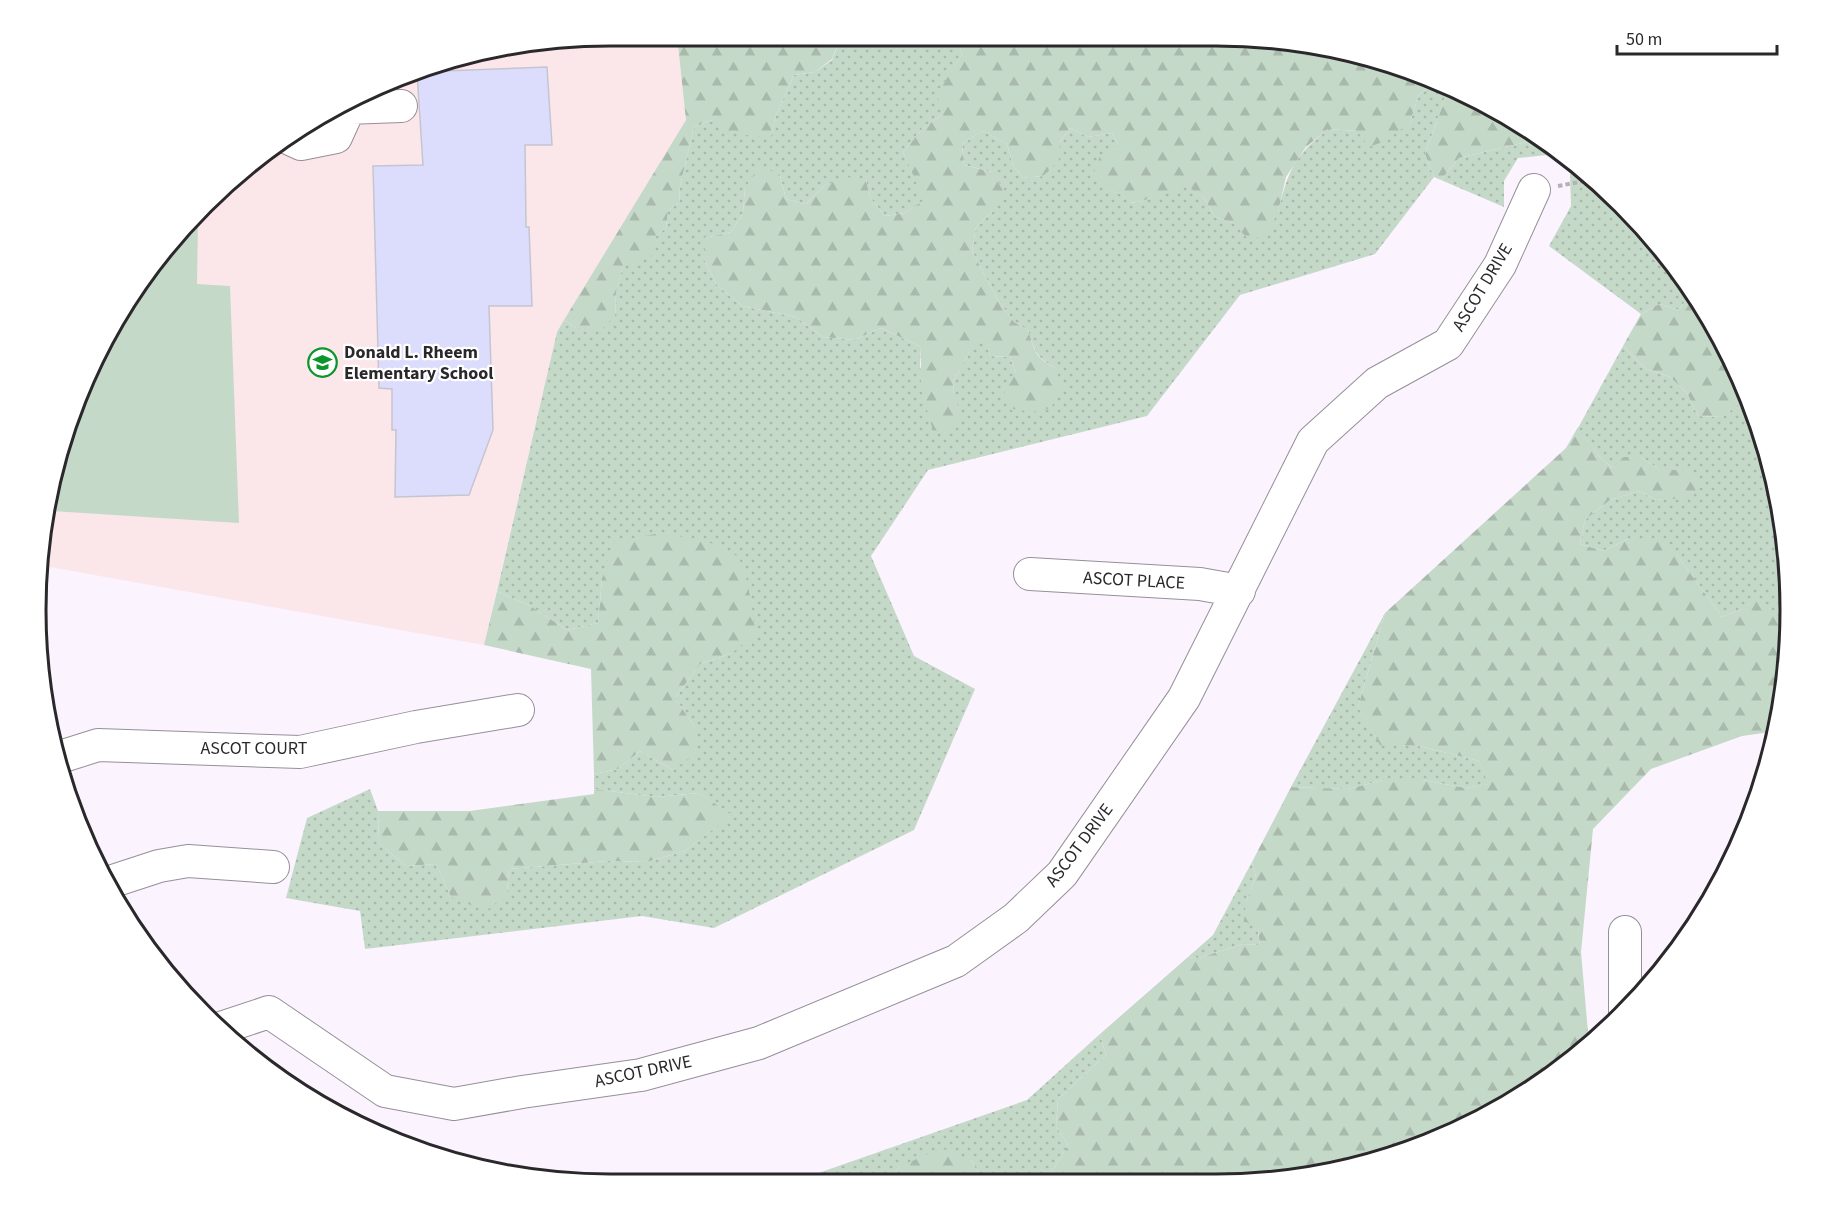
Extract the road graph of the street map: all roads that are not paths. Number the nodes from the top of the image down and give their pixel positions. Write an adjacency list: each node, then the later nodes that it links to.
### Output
1 (401, 106): 2 (street)
2 (358, 107)
3 (346, 113): 4 (street)
4 (296, 142)
5 (1534, 190): 7 (street, ASCOT DRIVE)
6 (1029, 574): 7 (street, ASCOT PLACE)
7 (1239, 591): 14 (street, ASCOT DRIVE)
8 (518, 710): 9 (street, ASCOT COURT)
9 (66, 755)
10 (273, 867): 11 (street)
11 (116, 880)
12 (1625, 932): 13 (street)
13 (1625, 998)
14 (229, 1025)

